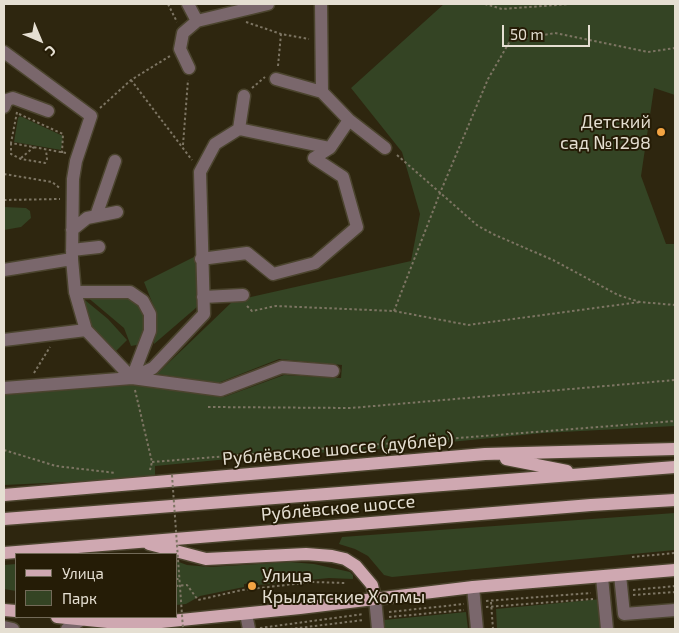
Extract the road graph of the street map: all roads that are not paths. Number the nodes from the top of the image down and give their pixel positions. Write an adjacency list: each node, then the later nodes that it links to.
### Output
1 (188, 4): 4 (street)
2 (268, 4): 4 (street)
3 (321, 4): 8 (street)
4 (197, 21): 6 (street)
5 (4, 52): 19 (street)
6 (189, 68)
7 (276, 79): 8 (street)
8 (322, 92): 12 (street)
9 (244, 96): 13 (street)
10 (4, 106): 11 (street)
11 (48, 111)
12 (349, 120): 14 (street); 15 (street)
13 (239, 129): 14 (street); 22 (street)
14 (330, 148): 22 (street)
15 (384, 148)
16 (115, 161): 18 (street)
17 (117, 212): 18 (street)
18 (96, 216): 19 (street)
19 (72, 230): 21 (street)
20 (99, 247): 21 (street)
21 (72, 254): 23 (street); 24 (street)
22 (201, 259): 26 (street)
23 (4, 270)
24 (74, 292): 27 (street); 30 (street)
25 (240, 295): 26 (street)
26 (203, 297): 30 (street)
27 (86, 330): 28 (street); 30 (street)
28 (4, 340)
29 (333, 371): 30 (street)
30 (132, 378): 31 (street)
31 (4, 388)
32 (675, 449): 33 (main road, Рублёвское шоссе (дублёр))
33 (485, 454): 35 (main road); 36 (main road, Рублёвское шоссе (дублёр))
34 (675, 467): 35 (main road, Рублёвское шоссе)
35 (582, 474): 38 (main road, Рублёвское шоссе)
36 (4, 495)
37 (675, 500): 39 (main road, Рублёвское шоссе)
38 (4, 519)
39 (134, 542): 40 (main road, Рублёвское шоссе); 45 (main road)
40 (4, 553)
41 (675, 570): 42 (main road)
42 (620, 575): 43 (main road); 46 (street)
43 (602, 577): 44 (main road); 56 (street)
44 (473, 587): 45 (main road); 55 (street)
45 (375, 598): 47 (main road); 54 (street)
46 (675, 610)
47 (246, 614): 49 (main road); 53 (street)
48 (65, 618): 49 (main road)
49 (81, 620): 52 (street)
50 (4, 627): 51 (street)
51 (12, 629)
52 (67, 629)
53 (249, 629)
54 (378, 629)
55 (477, 629)
56 (606, 629)

